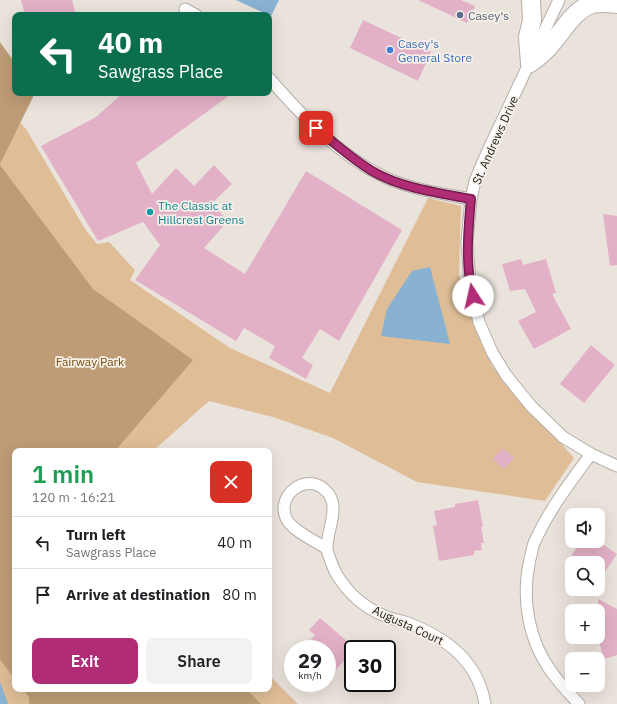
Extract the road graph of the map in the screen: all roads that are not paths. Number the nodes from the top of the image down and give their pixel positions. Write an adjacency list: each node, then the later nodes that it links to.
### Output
1 (531, 0): 6 (main road)
2 (559, 0): 6 (street, St. Andrews Drive)
3 (617, 4): 6 (main road)
4 (184, 9): 5 (street)
5 (190, 12)
6 (530, 63): 8 (street, St. Andrews Drive)
7 (272, 81): 8 (street)
8 (471, 199): 9 (street, St. Andrews Drive)
9 (591, 454): 10 (street, St. Andrews Drive); 13 (street)
10 (617, 466)
11 (326, 548): 11 (street); 12 (street, Augusta Court)
12 (485, 704)
13 (579, 704)

